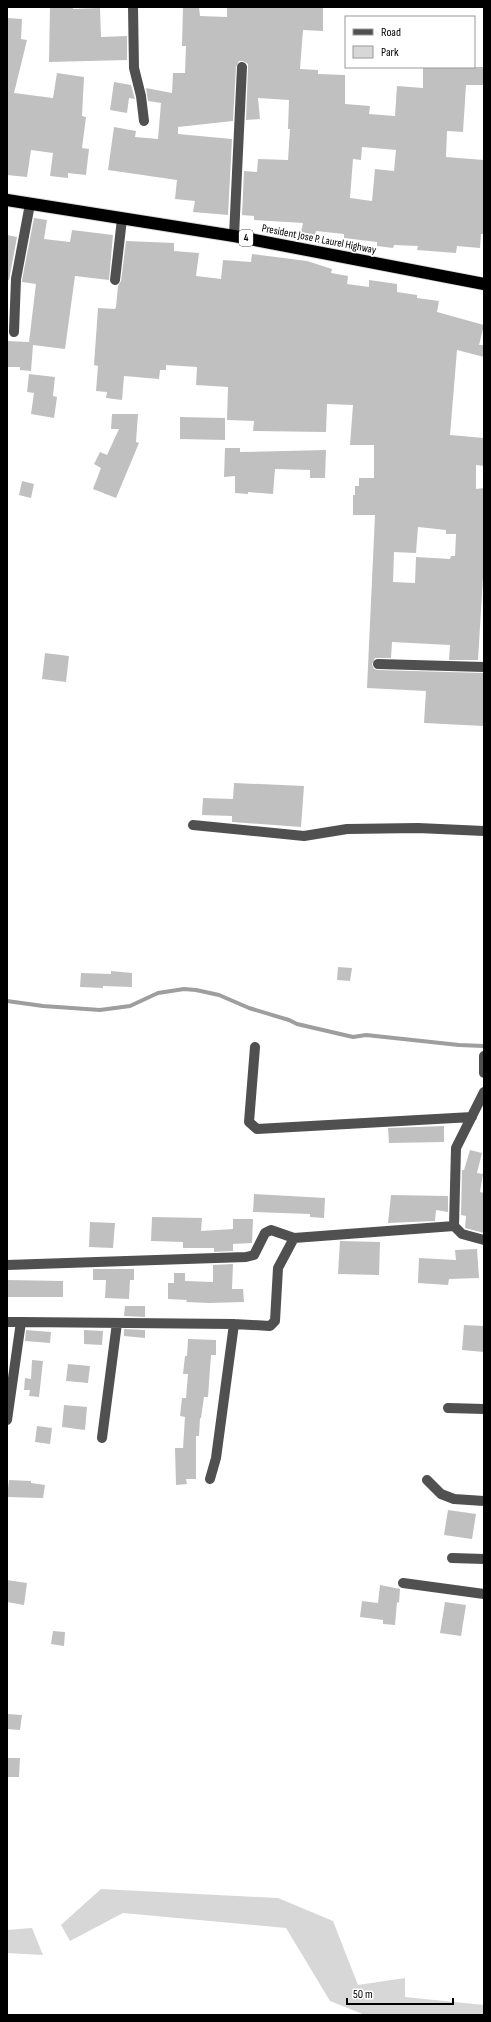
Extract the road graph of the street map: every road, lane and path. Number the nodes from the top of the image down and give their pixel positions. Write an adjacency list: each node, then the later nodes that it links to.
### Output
1 (133, 7): 3 (street)
2 (242, 66): 7 (street)
3 (144, 121)
4 (7, 200): 5 (highway, President Jose P. Laurel Highway / 4)
5 (30, 204): 6 (highway, President Jose P. Laurel Highway / 4); 10 (street)
6 (122, 219): 7 (highway, President Jose P. Laurel Highway / 4); 8 (street)
7 (234, 236): 9 (highway, President Jose P. Laurel Highway / 4)
8 (115, 280)
9 (484, 284)
10 (14, 332)
11 (378, 664): 12 (street)
12 (484, 667)
13 (193, 825): 14 (street)
14 (484, 831)
15 (255, 1047): 19 (street)
16 (484, 1059): 17 (street)
17 (484, 1073)
18 (484, 1092): 19 (street)
19 (472, 1117): 20 (street)
20 (454, 1226): 21 (street); 22 (street)
21 (294, 1238): 23 (street); 27 (street)
22 (484, 1240)
23 (7, 1265)
24 (7, 1322): 25 (street)
25 (21, 1322): 26 (street); 30 (street)
26 (117, 1323): 27 (street); 31 (street)
27 (234, 1324): 32 (street)
28 (448, 1408): 29 (street)
29 (484, 1409)
30 (7, 1420)
31 (102, 1438)
32 (210, 1479)
33 (427, 1480): 34 (street)
34 (484, 1501)
35 (452, 1558): 36 (street)
36 (484, 1559)
37 (403, 1583): 38 (street)
38 (484, 1594)

